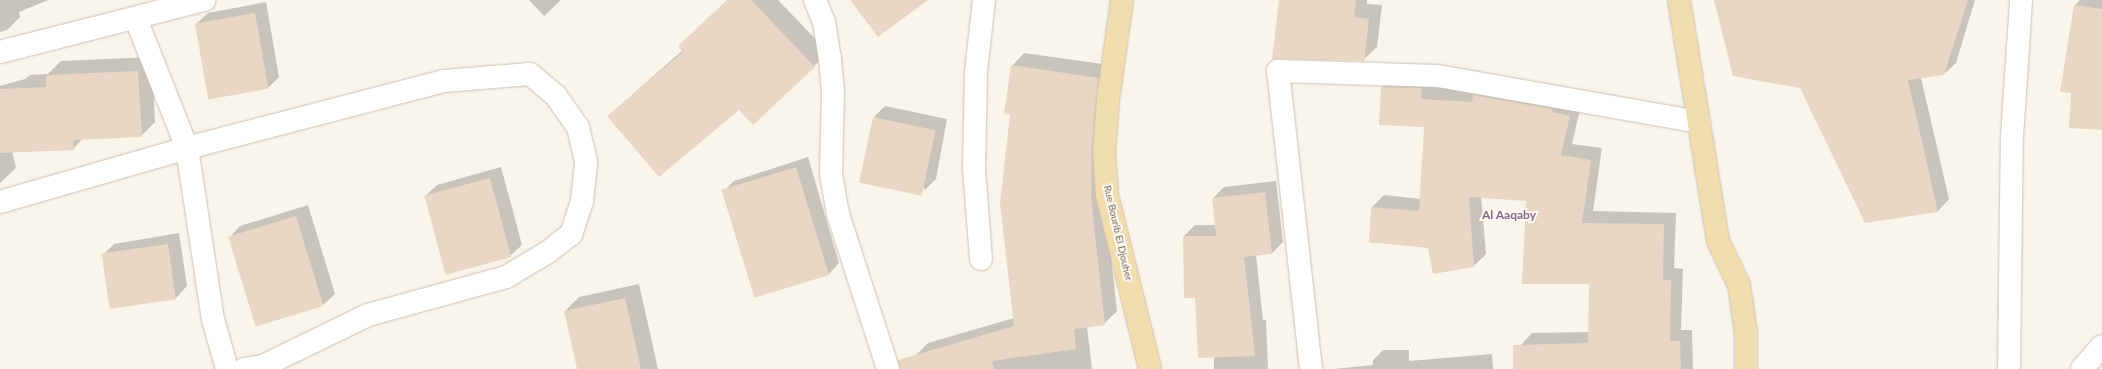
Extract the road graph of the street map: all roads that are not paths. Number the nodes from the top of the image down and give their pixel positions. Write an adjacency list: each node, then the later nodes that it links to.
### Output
1 (204, 0): 7 (street)
2 (815, 0): 16 (street)
3 (984, 0): 12 (street)
4 (1122, 0): 17 (main road, Rue Bourib El Djouher)
5 (1679, 0): 9 (main road)
6 (2021, 0): 20 (street)
7 (136, 19): 8 (street); 10 (street)
8 (0, 52)
9 (1698, 122): 18 (street); 19 (main road)
10 (187, 148): 11 (street); 14 (street); 15 (street)
11 (0, 202)
12 (981, 259)
13 (2102, 346): 21 (street)
14 (260, 368)
15 (226, 369)
16 (888, 369)
17 (1150, 369)
18 (1311, 369)
19 (1746, 369)
20 (2009, 369)
21 (2082, 369)

